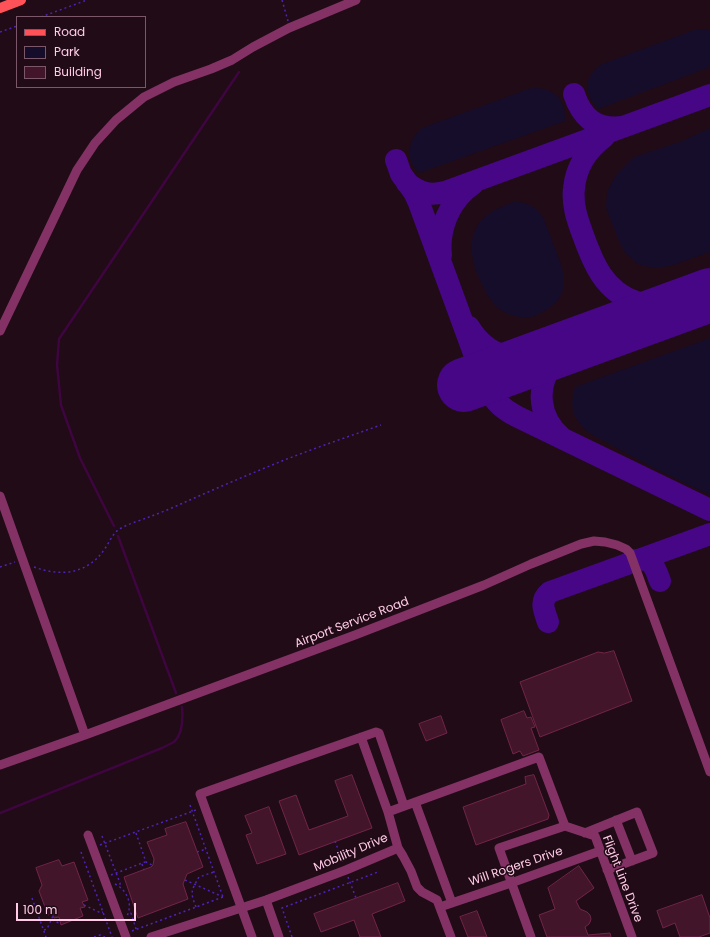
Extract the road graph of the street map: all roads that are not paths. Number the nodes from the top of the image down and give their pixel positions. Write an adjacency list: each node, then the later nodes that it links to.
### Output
1 (21, 0): 3 (main road)
2 (356, 0): 4 (lane)
3 (0, 8)
4 (0, 331)
5 (0, 496): 6 (lane)
6 (85, 735): 8 (lane, Airport Service Road); 9 (lane, Airport Service Road)
7 (361, 737): 11 (lane); 12 (lane, Mobility Drive); 25 (lane)
8 (0, 765)
9 (710, 772)
10 (415, 802): 11 (lane); 14 (lane); 23 (lane)
11 (404, 806): 12 (lane)
12 (388, 812): 17 (lane, Mobility Drive)
13 (616, 820): 15 (lane); 19 (lane); 19 (lane)
14 (565, 826): 15 (lane, Flight Line Drive); 21 (lane)
15 (585, 832): 18 (lane, Flight Line Drive)
16 (88, 835): 26 (lane)
17 (398, 848): 22 (lane, Mobility Drive); 24 (lane)
18 (600, 851): 20 (lane, Flight Line Drive); 21 (lane, Will Rogers Drive)
19 (632, 861): 20 (lane)
20 (608, 870): 32 (lane, Flight Line Drive)
21 (511, 883): 23 (lane, Will Rogers Drive); 31 (lane)
22 (266, 900): 25 (lane, Mobility Drive); 29 (lane)
23 (452, 903): 24 (lane, Will Rogers Drive)
24 (440, 907): 30 (lane)
25 (241, 908): 27 (lane, Mobility Drive); 28 (lane)
26 (126, 937)
27 (151, 937)
28 (252, 937)
29 (279, 937)
30 (451, 937)
31 (531, 937)
32 (632, 937)

